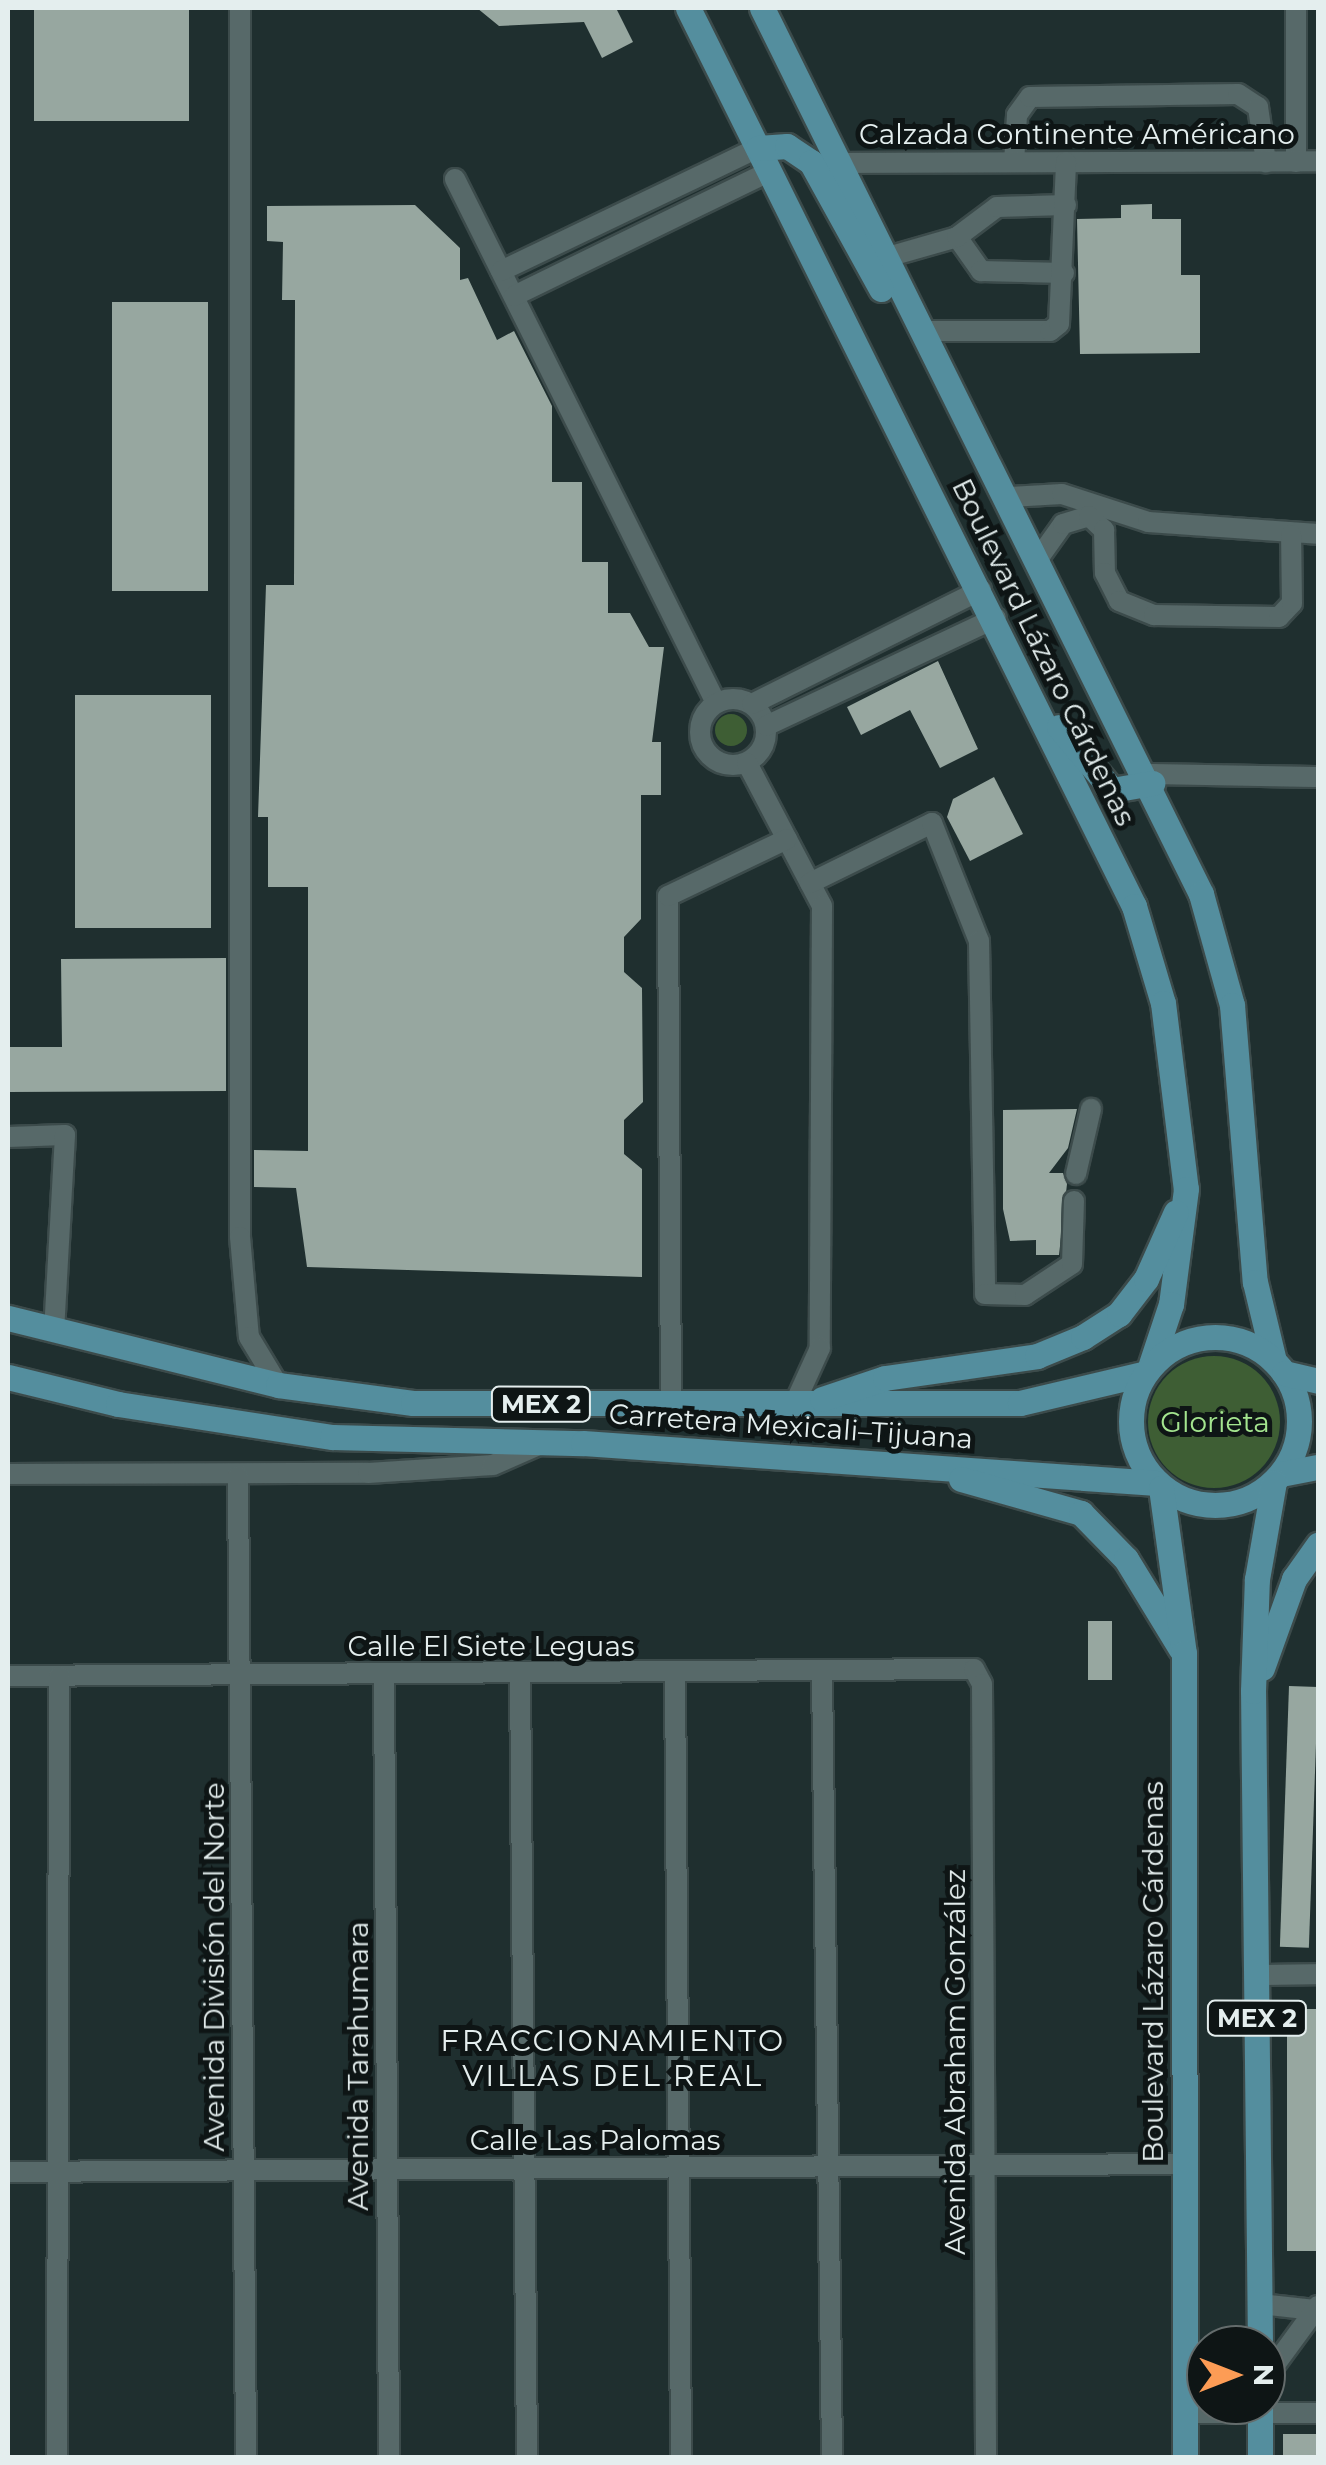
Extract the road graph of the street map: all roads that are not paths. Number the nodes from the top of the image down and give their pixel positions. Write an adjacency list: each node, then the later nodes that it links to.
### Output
1 (240, 8): 48 (street)
2 (688, 8): 5 (main road, Boulevard Lázaro Cárdenas)
3 (762, 8): 11 (main road, Boulevard Lázaro Cárdenas)
4 (1296, 8): 10 (street)
5 (763, 160): 16 (street); 18 (street); 19 (main road); 24 (main road, Boulevard Lázaro Cárdenas)
6 (1318, 161): 10 (street, Calzada Continente Américano)
7 (1014, 162): 8 (street, Calzada Continente Américano); 9 (street); 11 (street, Calzada Continente Américano)
8 (1066, 162): 9 (street, Calzada Continente Américano); 13 (street)
9 (1266, 162): 10 (street, Calzada Continente Américano)
10 (1296, 162)
11 (836, 163): 15 (main road, Boulevard Lázaro Cárdenas)
12 (455, 179): 16 (street)
13 (1066, 206): 14 (street); 17 (street)
14 (957, 237): 15 (street); 17 (street)
15 (884, 258): 19 (main road, Boulevard Lázaro Cárdenas)
16 (501, 271): 18 (street)
17 (1064, 273): 19 (street)
18 (514, 296): 28 (street)
19 (922, 331): 20 (main road, Boulevard Lázaro Cárdenas)
20 (1010, 497): 21 (street); 23 (main road, Boulevard Lázaro Cárdenas)
21 (1291, 534): 22 (street); 23 (street)
22 (1318, 534)
23 (1038, 558): 34 (main road, Boulevard Lázaro Cárdenas)
24 (982, 590): 25 (main road, Boulevard Lázaro Cárdenas); 26 (street)
25 (996, 618): 27 (street); 30 (main road, Boulevard Lázaro Cárdenas)
26 (833, 664): 27 (street); 29 (street)
27 (846, 689): 31 (street)
28 (716, 703): 29 (street); 32 (street)
29 (752, 704): 31 (street)
30 (1043, 716): 34 (main road); 40 (main road, Boulevard Lázaro Cárdenas)
31 (766, 726): 32 (street)
32 (747, 762): 35 (street)
33 (1318, 776): 34 (street)
34 (1150, 778): 44 (main road, Boulevard Lázaro Cárdenas)
35 (787, 838): 36 (street); 50 (street)
36 (810, 883): 41 (street); 49 (street)
37 (1091, 1109): 39 (street)
38 (8, 1137): 43 (street)
39 (1076, 1174)
40 (1186, 1189): 45 (main road, Boulevard Lázaro Cárdenas); 49 (main road)
41 (1074, 1201)
42 (8, 1318): 43 (main road, Carretera Mexicali–Tijuana / MEX 2)
43 (54, 1331): 48 (main road, Carretera Mexicali–Tijuana / MEX 2)
44 (1279, 1367): 45 (main road, MEX 2); 47 (main road); 57 (main road, MEX 2)
45 (1147, 1369): 49 (main road, Carretera Mexicali–Tijuana / MEX 2); 58 (main road)
46 (8, 1376): 51 (main road, Carretera Mexicali–Tijuana / MEX 2)
47 (1318, 1381)
48 (278, 1385): 50 (main road, Carretera Mexicali–Tijuana / MEX 2)
49 (800, 1405): 50 (main road, Carretera Mexicali–Tijuana / MEX 2)
50 (672, 1406): 52 (main road)
51 (546, 1442): 52 (main road, Carretera Mexicali–Tijuana / MEX 2); 56 (street)
52 (584, 1443): 53 (main road, Carretera Mexicali–Tijuana / MEX 2)
53 (906, 1466): 58 (main road, Carretera Mexicali–Tijuana); 60 (main road, MEX 2)
54 (1318, 1467): 57 (main road)
55 (8, 1474): 56 (street)
56 (238, 1476): 66 (street, Avenida División del Norte)
57 (1278, 1478): 58 (main road); 69 (main road, MEX 2)
58 (1159, 1485): 60 (main road, Boulevard Lázaro Cárdenas)
59 (1318, 1545): 69 (main road)
60 (1184, 1654): 72 (main road, Boulevard Lázaro Cárdenas / MEX 2)
61 (974, 1668): 62 (street, Calle El Siete Leguas); 73 (street, Avenida Abraham González)
62 (822, 1671): 63 (street, Calle El Siete Leguas); 77 (street)
63 (675, 1672): 64 (street, Calle El Siete Leguas); 76 (street)
64 (520, 1673): 65 (street, Calle El Siete Leguas); 75 (street)
65 (384, 1674): 66 (street, Calle El Siete Leguas); 74 (street, Avenida Tarahumara)
66 (240, 1675): 68 (street, Calle El Siete Leguas); 79 (street, Avenida División del Norte)
67 (8, 1676): 68 (street, Calle El Siete Leguas)
68 (60, 1676): 78 (street)
69 (1254, 1692): 71 (main road, MEX 2)
70 (1318, 1974): 71 (street)
71 (1257, 1975): 81 (main road, MEX 2)
72 (1183, 2164): 73 (street, Calle Las Palomas); 86 (main road, Boulevard Lázaro Cárdenas / MEX 2)
73 (982, 2167): 77 (street, Calle Las Palomas); 96 (street, Avenida Abraham González)
74 (386, 2168): 75 (street, Calle Las Palomas); 79 (street, Calle Las Palomas); 92 (street, Avenida Tarahumara)
75 (524, 2168): 76 (street, Calle Las Palomas); 93 (street)
76 (678, 2168): 77 (street, Calle Las Palomas); 94 (street)
77 (830, 2168): 95 (street)
78 (57, 2171): 79 (street, Calle Las Palomas); 80 (street, Calle Las Palomas); 90 (street)
79 (244, 2171): 91 (street, Avenida División del Norte)
80 (8, 2172)
81 (1260, 2304): 82 (street); 83 (main road, MEX 2)
82 (1317, 2308): 84 (street)
83 (1260, 2325)
84 (1286, 2350)
85 (1286, 2411): 87 (street)
86 (1186, 2413)
87 (1318, 2413)
88 (1186, 2425): 97 (main road, Boulevard Lázaro Cárdenas / MEX 2)
89 (1260, 2425): 98 (main road)
90 (56, 2458)
91 (246, 2458)
92 (389, 2458)
93 (527, 2458)
94 (681, 2458)
95 (832, 2458)
96 (986, 2458)
97 (1186, 2458)
98 (1260, 2458)

